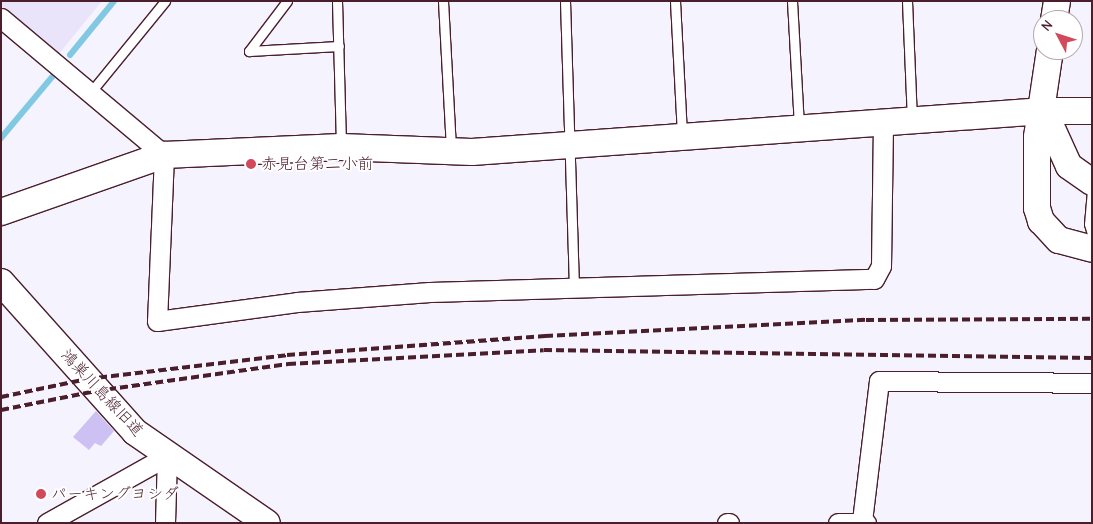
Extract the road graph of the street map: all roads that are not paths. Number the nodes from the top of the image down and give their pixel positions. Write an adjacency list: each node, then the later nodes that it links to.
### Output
1 (166, 1): 12 (lane)
2 (287, 1): 10 (lane)
3 (336, 1): 10 (lane)
4 (443, 1): 21 (lane)
5 (565, 1): 19 (lane)
6 (675, 1): 18 (lane)
7 (792, 1): 17 (lane)
8 (907, 1): 15 (lane)
9 (1, 18): 12 (street)
10 (339, 46): 20 (lane)
11 (1049, 60): 13 (street)
12 (90, 94): 22 (street)
13 (1044, 111): 14 (street); 15 (street); 23 (street); 27 (street)
14 (1092, 111)
15 (912, 121): 16 (street)
16 (883, 123): 17 (street); 29 (street)
17 (800, 129): 18 (street)
18 (682, 137): 19 (street)
19 (569, 145): 21 (street); 29 (lane)
20 (341, 147): 21 (street); 22 (street)
21 (451, 152)
22 (164, 155): 25 (street); 29 (street)
23 (1092, 182)
24 (1092, 190): 26 (lane)
25 (1, 212)
26 (1092, 234)
27 (1092, 249)
28 (1, 282): 31 (street, 鴻巣川島線旧道)
29 (574, 289)
30 (1092, 383): 32 (street)
31 (167, 456): 33 (street); 34 (street); 35 (street, 鴻巣川島線旧道)
32 (864, 522): 36 (street)
33 (47, 523)
34 (165, 523)
35 (267, 523)
36 (838, 523)

